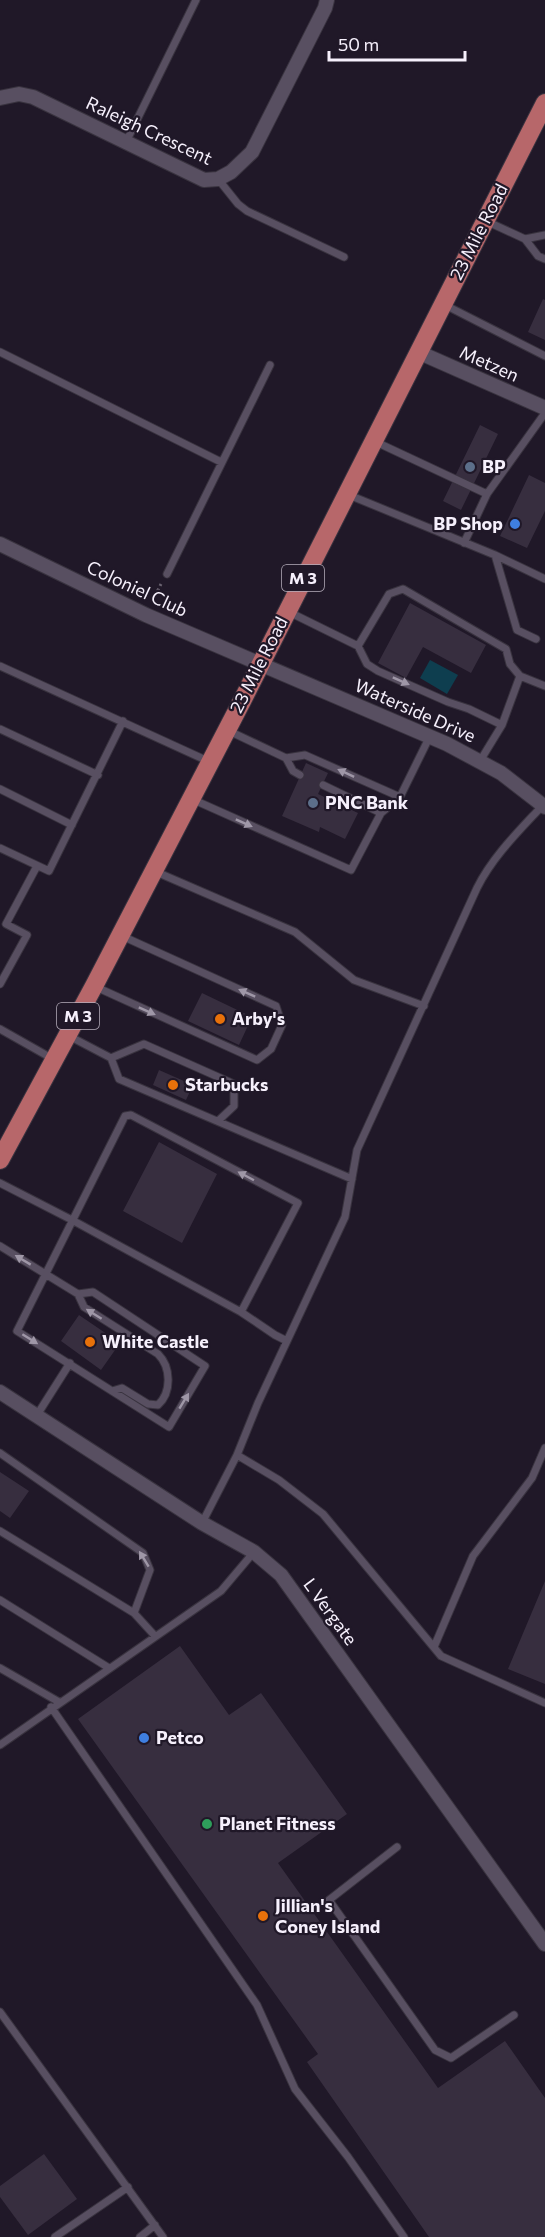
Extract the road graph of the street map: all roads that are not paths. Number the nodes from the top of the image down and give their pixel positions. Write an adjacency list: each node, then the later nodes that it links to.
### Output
1 (196, 0): 5 (lane)
2 (327, 0): 6 (street, Raleigh Crescent)
3 (0, 98): 5 (street, Raleigh Crescent)
4 (545, 103): 7 (main road, 23 Mile Road / M 3)
5 (126, 142): 6 (street, Raleigh Crescent)
6 (218, 179): 10 (lane)
7 (486, 220): 9 (lane); 12 (main road, 23 Mile Road / M 3)
8 (545, 236): 9 (lane)
9 (525, 239): 11 (lane)
10 (344, 258)
11 (545, 259)
12 (442, 304): 14 (main road, 23 Mile Road / M 3); 15 (lane)
13 (0, 352): 20 (lane)
14 (418, 352): 17 (street, Metzen); 19 (main road, 23 Mile Road / M 3)
15 (545, 356)
16 (270, 364): 20 (lane)
17 (545, 408)
18 (545, 413): 22 (lane)
19 (373, 441): 21 (main road, 23 Mile Road / M 3); 22 (lane)
20 (222, 462): 26 (lane)
21 (346, 494): 23 (lane); 28 (main road, 23 Mile Road / M 3)
22 (488, 494): 23 (lane)
23 (464, 543): 25 (lane)
24 (0, 544): 31 (street, Coloniel Club)
25 (495, 555): 27 (lane); 29 (lane)
26 (167, 573)
27 (545, 579)
28 (287, 611): 30 (lane); 31 (main road, 23 Mile Road / M 3)
29 (536, 639)
30 (357, 646): 33 (lane); 36 (lane, one-way to 36)
31 (261, 663): 38 (main road, 23 Mile Road / M 3); 39 (street, Waterside Drive)
32 (0, 666): 35 (lane)
33 (520, 676): 34 (lane); 36 (lane)
34 (545, 686)
35 (123, 721): 42 (lane); 43 (lane)
36 (502, 725): 41 (lane)
37 (0, 729): 43 (lane)
38 (226, 730): 40 (lane); 42 (main road, 23 Mile Road / M 3)
39 (430, 736): 41 (street, Waterside Drive); 47 (lane)
40 (286, 758): 44 (lane); 47 (lane, one-way to 40)
41 (480, 760): 49 (street, Waterside Drive)
42 (210, 762): 48 (main road, 23 Mile Road / M 3)
43 (98, 775): 51 (lane)
44 (300, 775)
45 (323, 785): 50 (lane)
46 (0, 789): 51 (lane)
47 (400, 798): 50 (lane)
48 (191, 799): 50 (lane, one-way to 50); 54 (main road, 23 Mile Road / M 3)
49 (544, 806): 59 (lane)
50 (381, 813)
51 (72, 825): 53 (lane)
52 (0, 848): 53 (lane)
53 (37, 866): 55 (lane)
54 (154, 871): 56 (main road, 23 Mile Road / M 3); 59 (lane)
55 (3, 923): 57 (lane)
56 (120, 935): 58 (main road, 23 Mile Road / M 3); 58 (lane, one-way to 56)
57 (0, 984)
58 (94, 986): 61 (main road, 23 Mile Road / M 3)
59 (424, 1006): 66 (lane)
60 (0, 1029): 63 (lane)
61 (67, 1035): 62 (lane); 63 (main road, 23 Mile Road / M 3)
62 (111, 1058): 64 (lane); 64 (lane)
63 (54, 1059): 65 (main road, 23 Mile Road / M 3)
64 (218, 1121): 66 (lane)
65 (0, 1160)
66 (352, 1179): 73 (lane)
67 (0, 1183): 68 (lane)
68 (72, 1220): 70 (lane); 72 (lane); 72 (lane, one-way to 68)
69 (0, 1246): 70 (lane, one-way to 69)
70 (45, 1274): 71 (lane); 74 (lane, one-way to 74)
71 (78, 1294): 75 (lane, one-way to 71); 75 (lane, one-way to 71)
72 (241, 1312): 73 (lane)
73 (287, 1341): 80 (lane)
74 (70, 1363): 75 (lane); 77 (lane)
75 (112, 1391)
76 (0, 1393): 77 (street, L Vergate)
77 (37, 1415): 81 (street, L Vergate)
78 (545, 1448): 87 (lane)
79 (0, 1453): 85 (lane, one-way to 79)
80 (237, 1455): 81 (lane); 87 (lane)
81 (202, 1523): 83 (street, L Vergate)
82 (0, 1531): 85 (lane)
83 (254, 1552): 86 (lane); 95 (street, L Vergate)
84 (0, 1600): 89 (lane)
85 (134, 1613): 86 (lane)
86 (155, 1636): 89 (lane)
87 (434, 1647): 91 (lane)
88 (0, 1668): 90 (lane)
89 (109, 1668): 90 (lane)
90 (59, 1702): 92 (lane)
91 (545, 1703)
92 (51, 1707): 93 (lane); 103 (lane)
93 (0, 1745)
94 (398, 1847): 97 (lane)
95 (545, 1944)
96 (0, 2012): 98 (lane)
97 (514, 2015)
98 (128, 2187): 99 (lane); 100 (lane)
99 (154, 2226): 101 (lane); 102 (lane)
100 (55, 2237)
101 (140, 2237)
102 (163, 2237)
103 (404, 2237)

